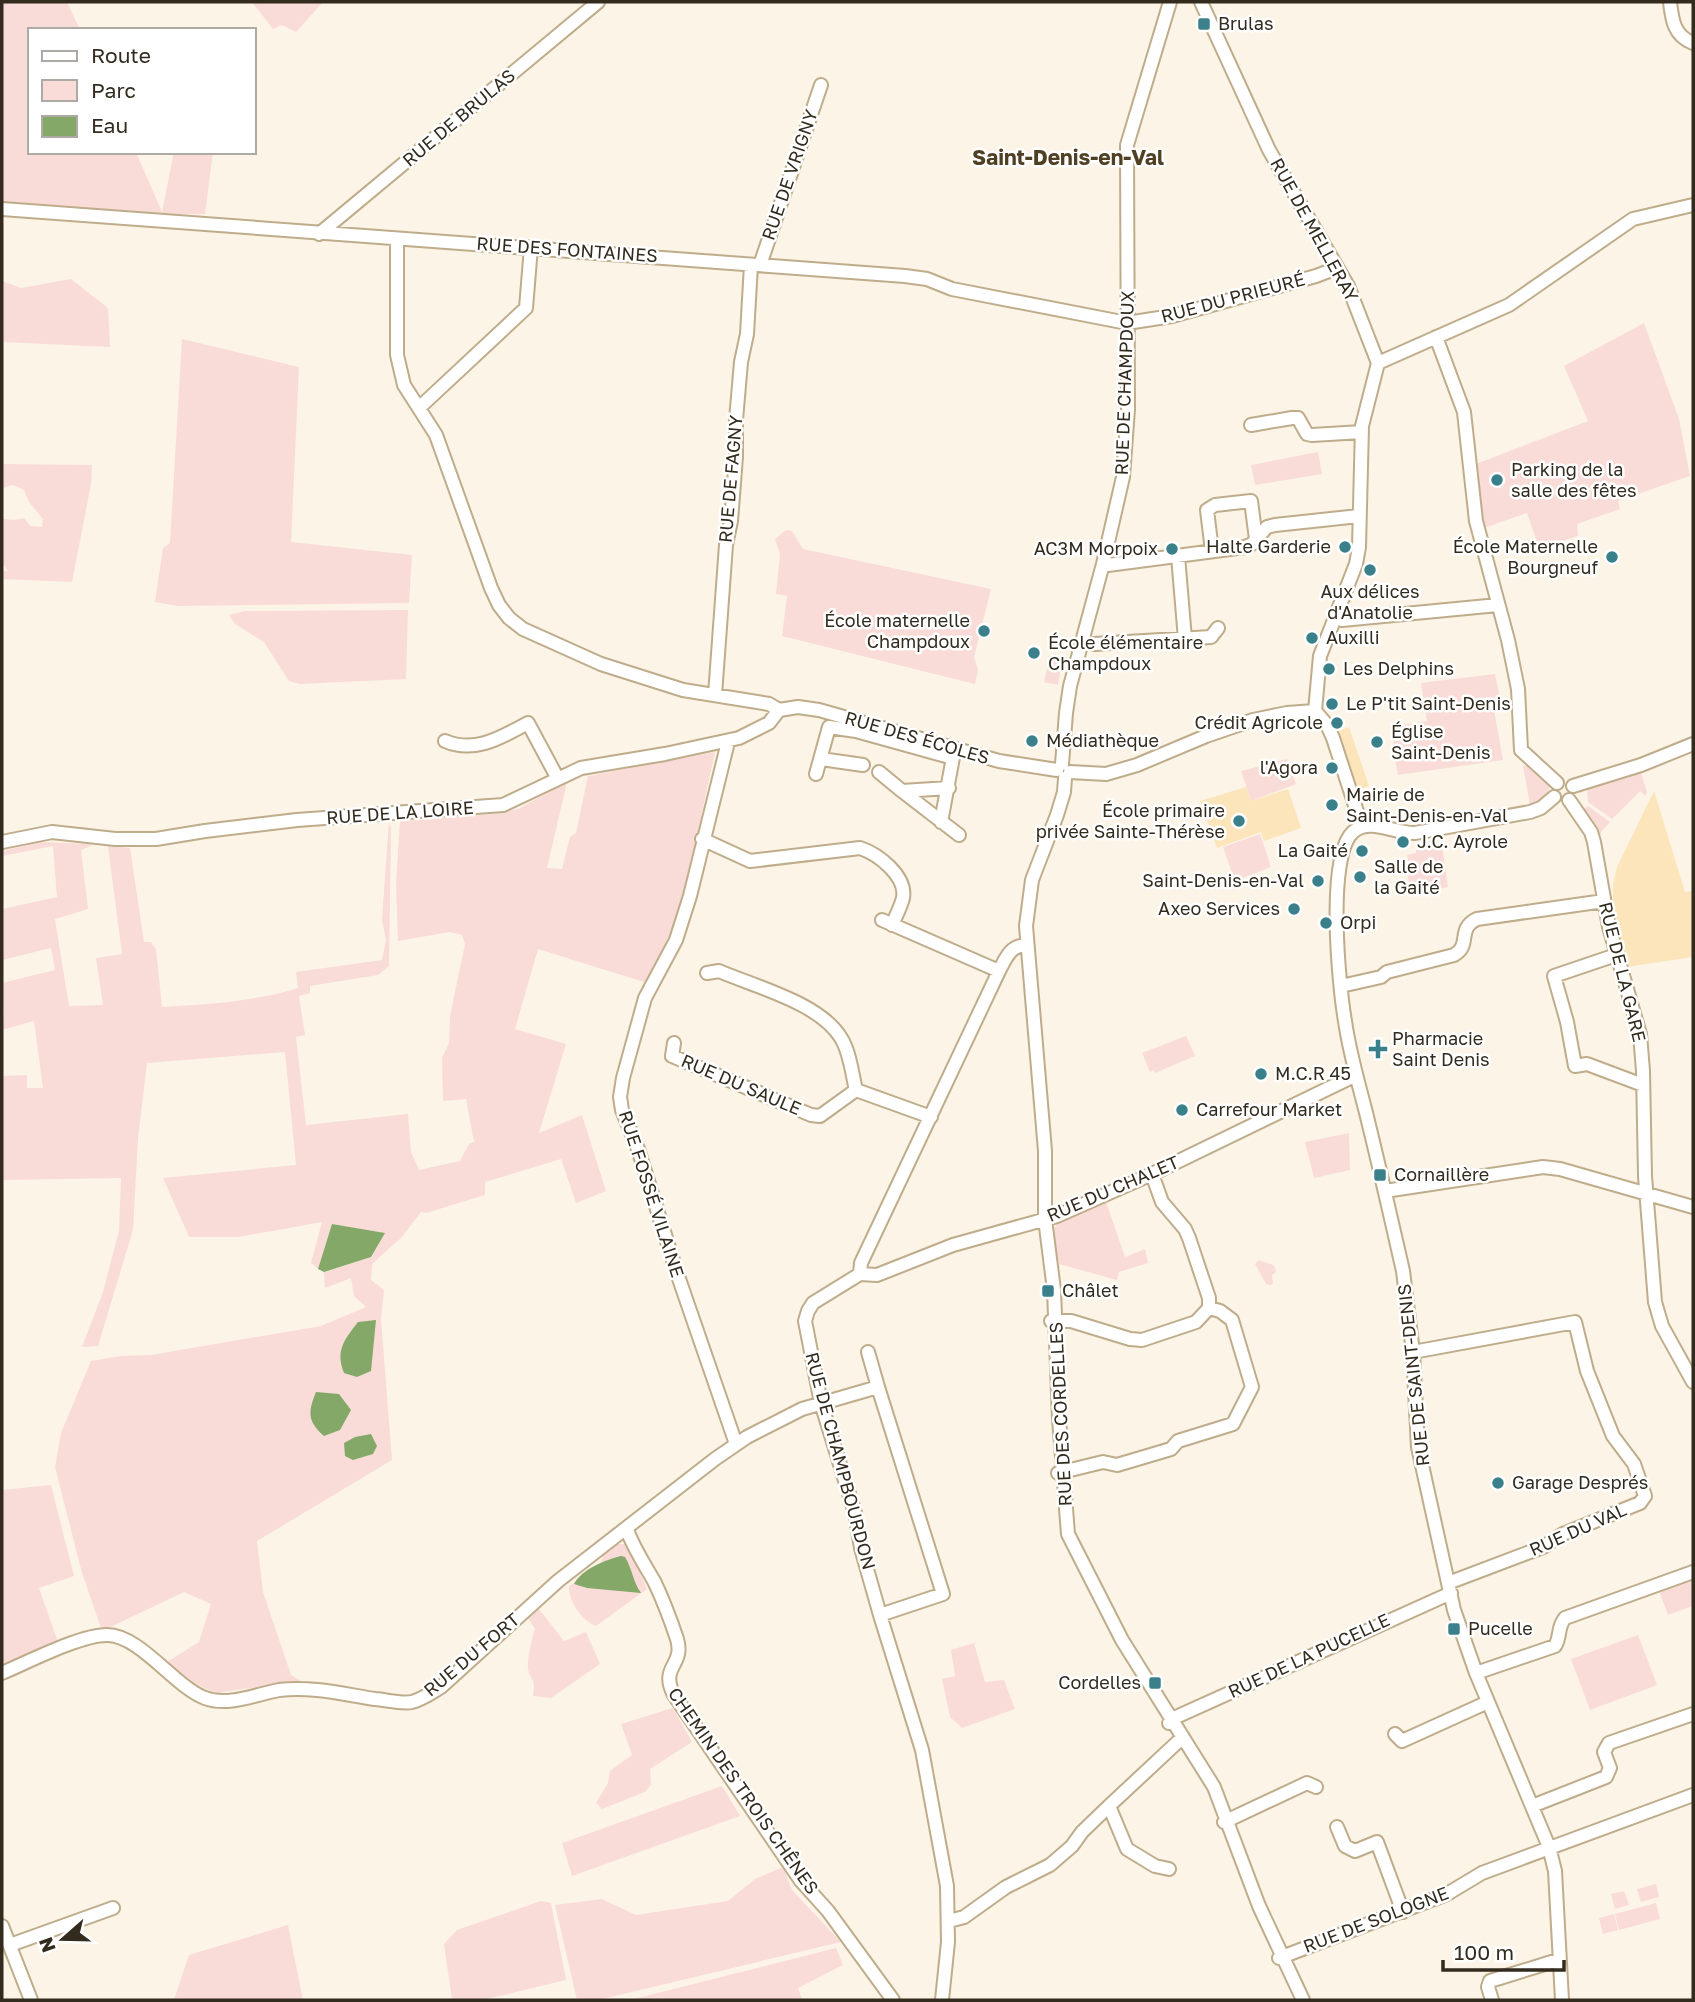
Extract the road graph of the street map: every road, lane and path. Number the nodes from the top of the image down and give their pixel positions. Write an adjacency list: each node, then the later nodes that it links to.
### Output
1 (598, 2): 9 (street, RUE DE BRULAS)
2 (1670, 2): 5 (street)
3 (1200, 3): 13 (street, RUE DE MELLERAY)
4 (1170, 4): 14 (street, RUE DE CHAMPDOUX)
5 (1693, 43)
6 (821, 85): 12 (street, RUE DE VRIGNY)
7 (1693, 205): 15 (street)
8 (2, 209): 9 (street, RUE DES FONTAINES)
9 (319, 234): 10 (street, RUE DES FONTAINES)
10 (397, 239): 11 (street, RUE DES FONTAINES); 17 (street, RUE DES ÉCOLES)
11 (531, 247): 12 (street, RUE DES FONTAINES); 17 (street)
12 (756, 265): 14 (street, RUE DES FONTAINES); 30 (street, RUE DE FAGNY)
13 (1338, 268): 14 (street, RUE DU PRIEURÉ); 16 (street, RUE DE MELLERAY)
14 (1127, 323): 24 (street, RUE DE CHAMPDOUX)
15 (1436, 337): 16 (street); 25 (street)
16 (1378, 363): 19 (street)
17 (420, 407): 30 (street, RUE DES ÉCOLES)
18 (1251, 425): 19 (street)
19 (1362, 432): 20 (street)
20 (1359, 516): 21 (street); 26 (street)
21 (1256, 539): 22 (street); 22 (street)
22 (1212, 551): 23 (street)
23 (1178, 556): 24 (street); 28 (street)
24 (1103, 564): 29 (street, RUE DE CHAMPDOUX)
25 (1498, 605): 26 (street); 44 (street)
26 (1335, 618): 32 (street)
27 (1218, 628): 28 (street)
28 (1185, 639): 29 (street)
29 (1083, 641): 40 (street, RUE DE CHAMPDOUX)
30 (715, 695): 31 (street, RUE DES ÉCOLES)
31 (779, 710): 33 (street, RUE DES ÉCOLES); 35 (street, RUE DE LA LOIRE)
32 (1315, 711): 40 (street, RUE DES ÉCOLES); 51 (street)
33 (857, 726): 37 (street, RUE DES ÉCOLES); 38 (street)
34 (445, 741): 43 (street)
35 (728, 741): 43 (street, RUE DE LA LOIRE); 53 (street, RUE FOSSÉ VILAINE)
36 (1693, 744): 45 (street)
37 (954, 753): 40 (street, RUE DES ÉCOLES); 46 (street)
38 (821, 759): 39 (street); 42 (street)
39 (863, 765)
40 (1063, 771): 56 (street, RUE DES CORDELLES)
41 (879, 772): 47 (street)
42 (816, 774)
43 (558, 779): 54 (street, RUE DE LA LOIRE)
44 (1557, 783): 45 (street); 48 (street)
45 (1573, 786): 49 (street)
46 (949, 788): 47 (street); 50 (street)
47 (902, 791): 50 (street)
48 (1554, 797): 49 (street); 51 (street)
49 (1569, 800): 55 (street, RUE DE LA GARE)
50 (941, 822): 52 (street)
51 (1362, 827): 60 (street, RUE DE SAINT-DENIS)
52 (959, 835)
53 (702, 839): 58 (street); 79 (street, RUE FOSSÉ VILAINE)
54 (2, 842)
55 (1604, 901): 57 (street, RUE DE LA GARE); 60 (street)
56 (1027, 945): 58 (street); 70 (street, RUE DES CORDELLES)
57 (1616, 955): 63 (street, RUE DE LA GARE); 63 (street)
58 (999, 971): 65 (street)
59 (707, 973): 64 (street)
60 (1341, 986): 62 (street, RUE DE SAINT-DENIS)
61 (674, 1043): 64 (street, RUE DU SAULE)
62 (1356, 1075): 66 (street, RUE DU CHALET); 67 (street, RUE DE SAINT-DENIS)
63 (1643, 1085): 68 (street, RUE DE LA GARE)
64 (856, 1090): 65 (street)
65 (931, 1117): 71 (street)
66 (1152, 1174): 70 (street, RUE DU CHALET); 72 (street)
67 (1385, 1191): 68 (street); 75 (street, RUE DE SAINT-DENIS)
68 (1647, 1194): 69 (street); 76 (street, RUE DE LA GARE)
69 (1693, 1208)
70 (1045, 1219): 71 (street, RUE DU CHALET); 73 (street, RUE DES CORDELLES)
71 (860, 1274): 78 (street, RUE DE CHAMPBOURDON)
72 (1209, 1308): 73 (street); 80 (street)
73 (1054, 1320): 80 (street, RUE DES CORDELLES)
74 (869, 1352): 77 (street)
75 (1413, 1352): 83 (street, RUE DE SAINT-DENIS); 83 (street, RUE DU VAL)
76 (1693, 1382)
77 (878, 1387): 78 (street, RUE DU FORT); 84 (street)
78 (821, 1404): 79 (street, RUE DU FORT); 84 (street, RUE DE CHAMPBOURDON)
79 (736, 1444): 81 (street, RUE DU FORT)
80 (1060, 1472): 89 (street, RUE DES CORDELLES)
81 (627, 1530): 85 (street, RUE DU FORT); 108 (street, CHEMIN DES TROIS CHÊNES)
82 (1693, 1572): 86 (street)
83 (1449, 1588): 86 (street, RUE DE SAINT-DENIS); 89 (street, RUE DE LA PUCELLE)
84 (880, 1615): 102 (street, RUE DE CHAMPBOURDON)
85 (2, 1673)
86 (1476, 1673): 87 (street, RUE DE SAINT-DENIS)
87 (1488, 1702): 90 (street); 95 (street, RUE DE SAINT-DENIS)
88 (1693, 1714): 95 (street)
89 (1171, 1722): 91 (street, RUE DES CORDELLES)
90 (1395, 1734)
91 (1183, 1737): 94 (street); 96 (street, RUE DES CORDELLES)
92 (1317, 1787): 96 (street)
93 (1693, 1795): 98 (street, RUE DE SOLOGNE)
94 (1109, 1806): 99 (street); 102 (street)
95 (1532, 1806): 98 (street, RUE DE SAINT-DENIS)
96 (1226, 1822): 105 (street, RUE DES CORDELLES)
97 (1337, 1827): 101 (street)
98 (1549, 1847): 101 (street, RUE DE SOLOGNE); 106 (street, RUE DE SAINT-DENIS)
99 (1169, 1869)
100 (113, 1908): 104 (street)
101 (1403, 1912): 105 (street, RUE DE SOLOGNE)
102 (949, 1921): 109 (street, RUE DE CHAMPBOURDON)
103 (2, 1926): 104 (street)
104 (10, 1945): 107 (street)
105 (1281, 1957): 110 (street, RUE DES CORDELLES)
106 (1559, 1960): 111 (street); 112 (street, RUE DE SAINT-DENIS)
107 (31, 2000)
108 (893, 2000)
109 (942, 2000)
110 (1303, 2000)
111 (1492, 2000)
112 (1562, 2000)

